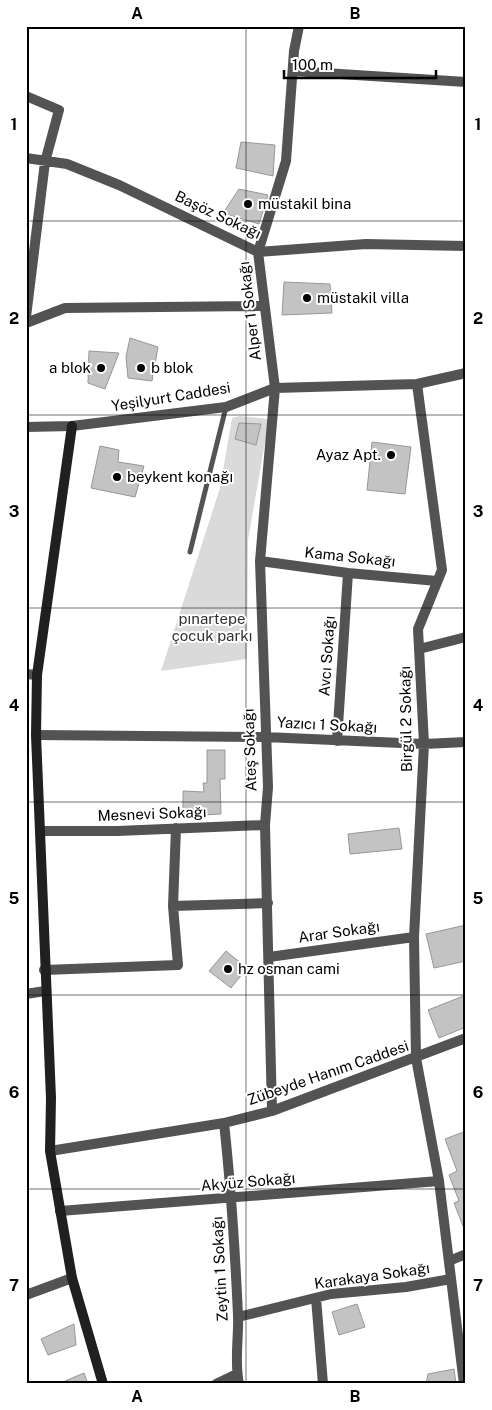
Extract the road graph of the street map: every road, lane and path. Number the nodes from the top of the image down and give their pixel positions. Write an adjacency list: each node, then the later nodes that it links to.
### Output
1 (299, 26): 2 (street, Alper 1 Sokağı)
2 (293, 71): 3 (street); 10 (street, Alper 1 Sokağı)
3 (466, 82)
4 (26, 96): 6 (street)
5 (26, 158): 6 (street, Başöz Sokağı)
6 (45, 162): 8 (street); 10 (street, Başöz Sokağı)
7 (26, 228): 8 (street)
8 (37, 230): 11 (street)
9 (466, 246): 10 (street, Başöz Sokağı)
10 (258, 252): 12 (street, Alper 1 Sokağı)
11 (28, 298): 13 (street)
12 (263, 306): 14 (street); 17 (street, Alper 1 Sokağı)
13 (26, 317)
14 (26, 323)
15 (466, 372): 16 (street, Yeşilyurt Caddesi)
16 (417, 384): 17 (street, Yeşilyurt Caddesi); 24 (street, Birgül 2 Sokağı)
17 (275, 388): 18 (street, Yeşilyurt Caddesi); 22 (street, Ateş Sokağı)
18 (226, 407): 19 (street, Yeşilyurt Caddesi); 21 (lane)
19 (72, 426): 20 (street, Yeşilyurt Caddesi); 28 (street)
20 (26, 427)
21 (190, 552)
22 (260, 561): 23 (street, Kama Sokağı); 30 (street, Ateş Sokağı)
23 (348, 573): 24 (street, Kama Sokağı); 31 (street, Avcı Sokağı)
24 (437, 581): 26 (street, Birgül 2 Sokağı)
25 (466, 637): 26 (street)
26 (419, 649): 33 (street, Birgül 2 Sokağı)
27 (26, 674): 28 (street)
28 (37, 676): 29 (street)
29 (36, 735): 30 (street, Yazıcı 1 Sokağı); 36 (street)
30 (264, 737): 31 (street, Yazıcı 1 Sokağı); 34 (street, Ateş Sokağı)
31 (337, 741): 33 (street, Yazıcı 1 Sokağı)
32 (466, 742): 33 (street, Yazıcı 1 Sokağı)
33 (424, 744): 39 (street, Birgül 2 Sokağı)
34 (266, 825): 35 (street, Mesnevi Sokağı); 37 (street, Ateş Sokağı)
35 (176, 828): 36 (street, Mesnevi Sokağı); 38 (street)
36 (40, 831): 41 (street)
37 (268, 903): 38 (street); 40 (street, Ateş Sokağı)
38 (173, 906): 41 (street)
39 (414, 938): 40 (street, Arar Sokağı); 45 (street, Birgül 2 Sokağı)
40 (269, 957): 46 (street, Ateş Sokağı)
41 (44, 970): 42 (street)
42 (45, 991): 43 (street); 48 (street)
43 (26, 994)
44 (466, 1038): 45 (street, Zübeyde Hanım Caddesi)
45 (416, 1058): 46 (street, Zübeyde Hanım Caddesi); 49 (street, Birgül 2 Sokağı)
46 (272, 1112): 47 (street, Zübeyde Hanım Caddesi)
47 (224, 1123): 48 (street, Zübeyde Hanım Caddesi); 50 (street, Zeytin 1 Sokağı)
48 (50, 1151): 51 (street)
49 (439, 1181): 50 (street, Akyüz Sokağı); 53 (street, Birgül 2 Sokağı)
50 (232, 1199): 51 (street, Akyüz Sokağı); 58 (street, Zeytin 1 Sokağı)
51 (60, 1211): 54 (street)
52 (466, 1254): 53 (street)
53 (449, 1261): 55 (street, Birgül 2 Sokağı)
54 (72, 1278): 56 (street); 61 (street)
55 (451, 1280): 57 (street, Karakaya Sokağı); 59 (street, Birgül 2 Sokağı)
56 (26, 1295)
57 (316, 1298): 58 (street, Karakaya Sokağı); 63 (street)
58 (238, 1317): 60 (street, Zeytin 1 Sokağı)
59 (464, 1357): 64 (street, Birgül 2 Sokağı)
60 (238, 1379): 62 (street)
61 (103, 1384)
62 (216, 1384)
63 (323, 1384)
64 (464, 1384)

